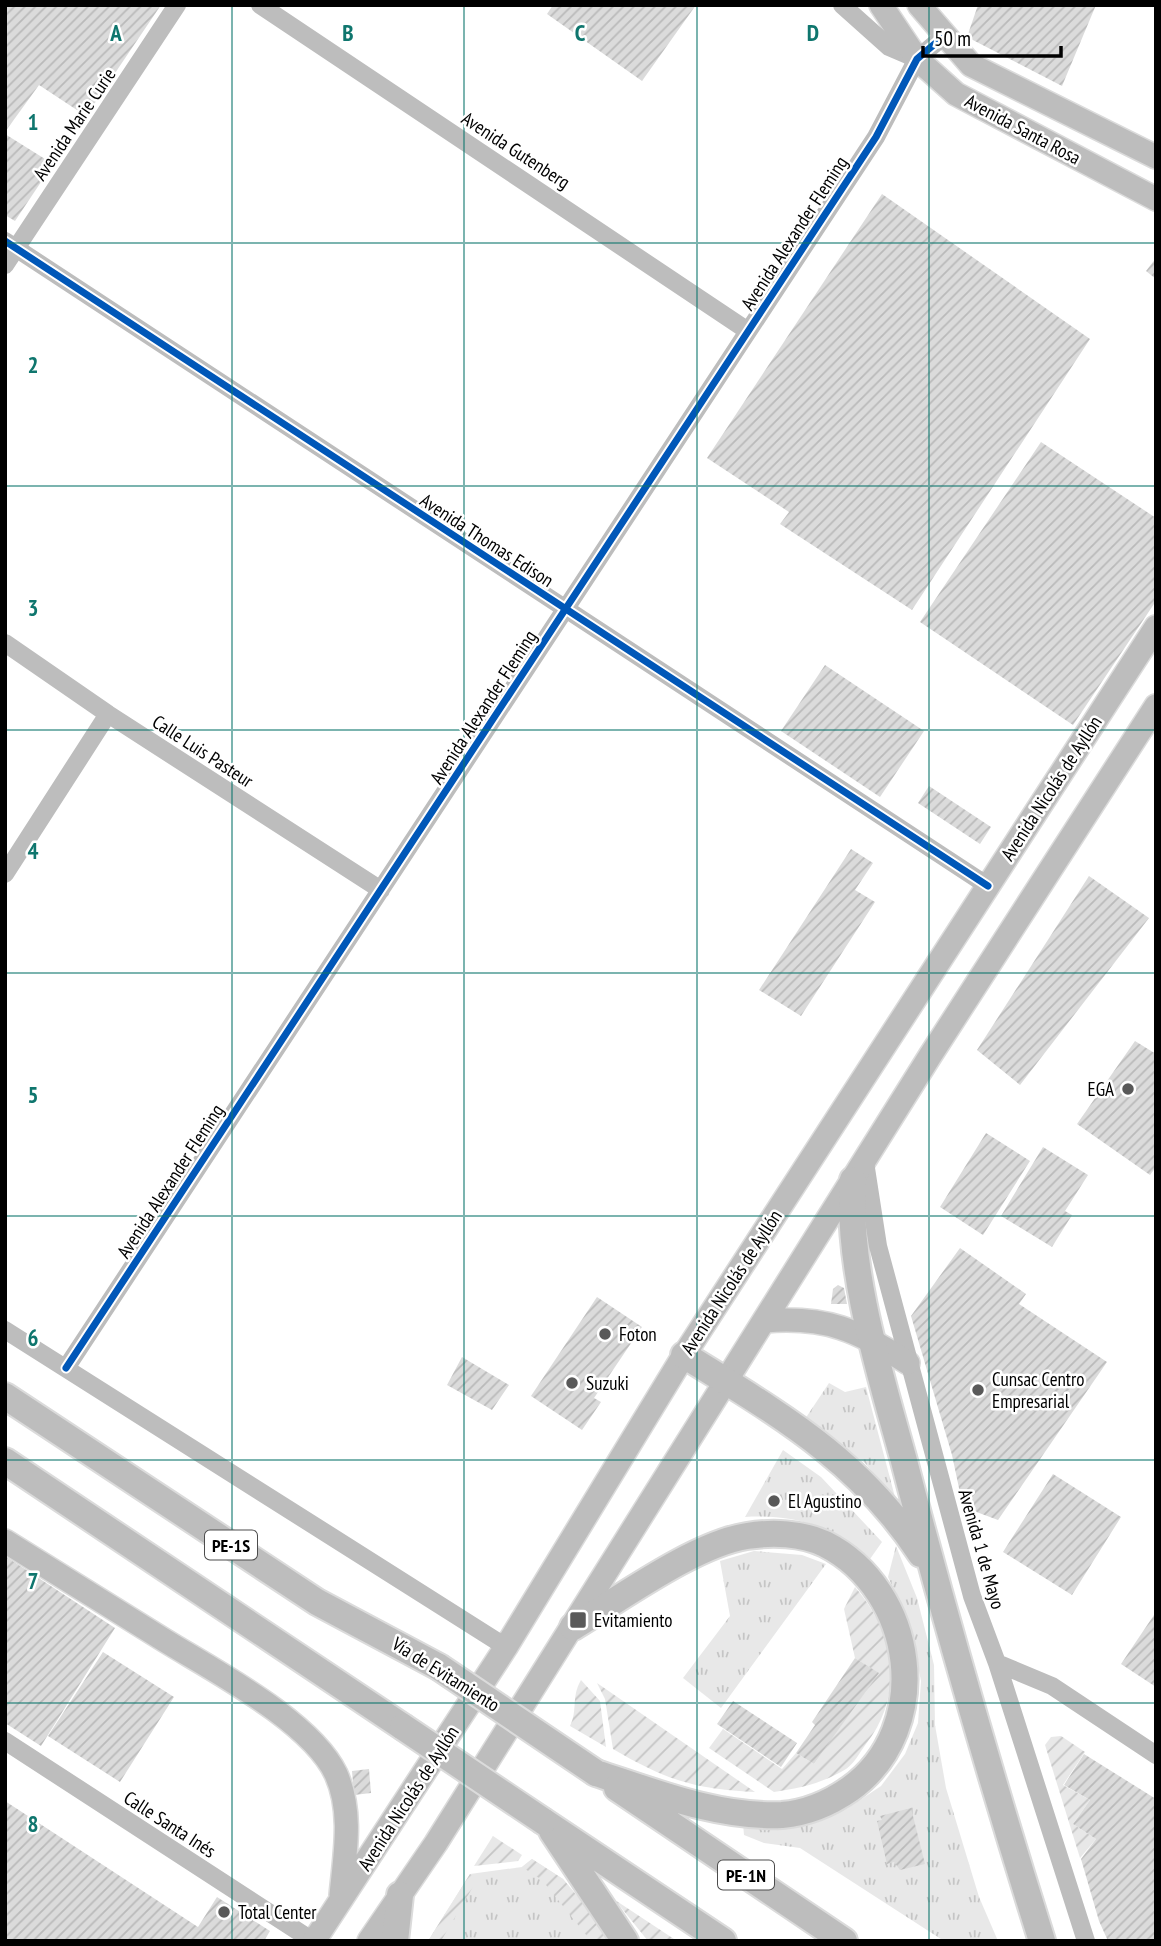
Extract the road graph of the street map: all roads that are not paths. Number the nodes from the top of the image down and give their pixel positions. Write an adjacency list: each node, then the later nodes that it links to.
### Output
1 (177, 5): 10 (street, Avenida Marie Curie)
2 (260, 5): 12 (street, Avenida Gutenberg)
3 (842, 5): 7 (street)
4 (881, 5): 7 (main road, Avenida Santa Rosa)
5 (919, 5): 6 (main road, Avenida Santa Rosa)
6 (944, 37): 7 (street); 8 (main road, Avenida Santa Rosa)
7 (917, 59): 9 (main road, Avenida Santa Rosa); 12 (street, Avenida Alexander Fleming)
8 (1156, 157)
9 (1156, 199)
10 (11, 244): 11 (street, Avenida Marie Curie); 13 (street, Avenida Thomas Edison)
11 (5, 265)
12 (748, 331): 13 (street, Avenida Alexander Fleming)
13 (565, 610): 19 (street, Avenida Thomas Edison); 20 (street, Avenida Alexander Fleming)
14 (1156, 627): 19 (main road, Avenida Nicolás de Ayllón)
15 (5, 643): 17 (street, Calle Luis Pasteur)
16 (1156, 706): 21 (main road)
17 (108, 714): 18 (street); 20 (street, Calle Luis Pasteur)
18 (5, 874)
19 (988, 886): 25 (main road, Avenida Nicolás de Ayllón)
20 (381, 890): 27 (street, Avenida Alexander Fleming)
21 (859, 1171): 22 (main road); 24 (highway); 26 (street, Avenida 1 de Mayo)
22 (765, 1321): 24 (main road); 28 (main road)
23 (5, 1330): 27 (street)
24 (874, 1340): 26 (main road); 32 (highway)
25 (684, 1355): 28 (highway); 34 (main road, Avenida Nicolás de Ayllón)
26 (908, 1363): 35 (street, Avenida 1 de Mayo)
27 (66, 1368): 34 (street)
28 (726, 1382): 32 (highway); 33 (main road)
29 (5, 1396): 38 (highway, Vía de Evitamiento / PE-1S, bridge)
30 (5, 1461): 39 (highway, PE-1S, bridge)
31 (5, 1541): 41 (main road)
32 (936, 1584): 48 (highway)
33 (573, 1627): 38 (highway); 40 (main road)
34 (506, 1647): 41 (main road, Avenida Nicolás de Ayllón)
35 (997, 1663): 37 (street); 49 (street, Avenida 1 de Mayo)
36 (5, 1741): 42 (street, Calle Santa Inés)
37 (1156, 1755)
38 (596, 1773): 47 (highway, Vía de Evitamiento / PE-1N)
39 (545, 1822): 45 (highway); 46 (highway)
40 (400, 1895): 43 (main road); 44 (highway)
41 (340, 1901): 42 (main road, Avenida Nicolás de Ayllón)
42 (314, 1941)
43 (369, 1941)
44 (396, 1941)
45 (625, 1941)
46 (723, 1941)
47 (844, 1941)
48 (1042, 1941)
49 (1086, 1941)

